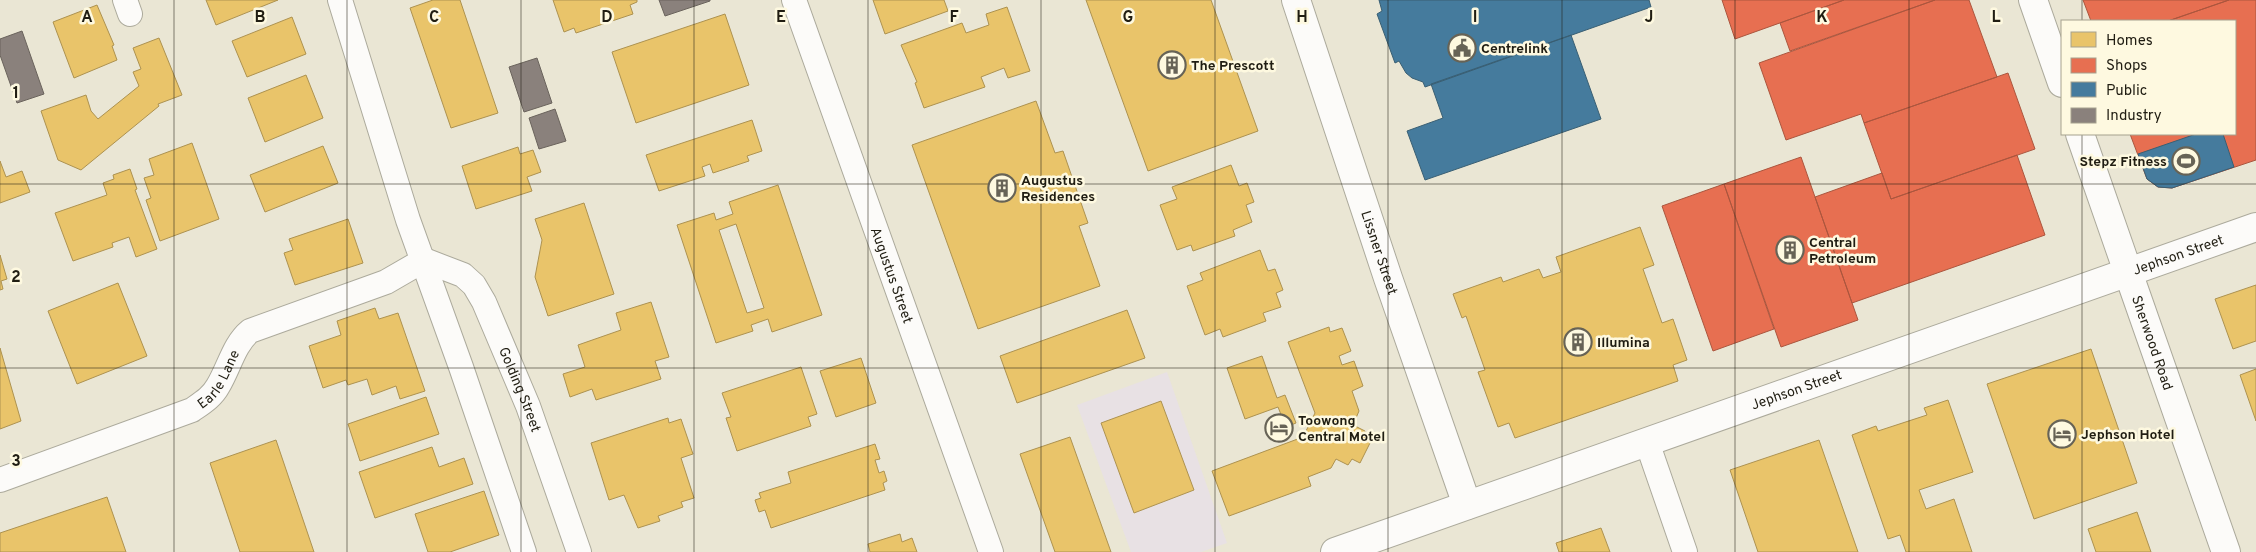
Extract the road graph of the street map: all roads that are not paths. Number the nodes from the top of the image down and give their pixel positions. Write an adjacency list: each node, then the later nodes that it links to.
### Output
1 (340, 0): 8 (street)
2 (794, 0): 15 (street, Augustus Street)
3 (1296, 0): 12 (main road, Lissner Street)
4 (2033, 0): 5 (main road)
5 (2061, 80)
6 (2080, 135): 9 (main road, Sherwood Road)
7 (2256, 227): 9 (main road, Jephson Street)
8 (424, 260): 11 (street, Earle Lane); 13 (street); 14 (street, Golding Street)
9 (2128, 272): 10 (main road, Jephson Street); 18 (main road, Sherwood Road)
10 (1647, 442): 12 (main road, Jephson Street); 17 (street)
11 (0, 480)
12 (1467, 505): 16 (main road, Jephson Street)
13 (524, 552)
14 (579, 552)
15 (991, 552)
16 (1335, 552)
17 (1685, 552)
18 (2226, 552)

